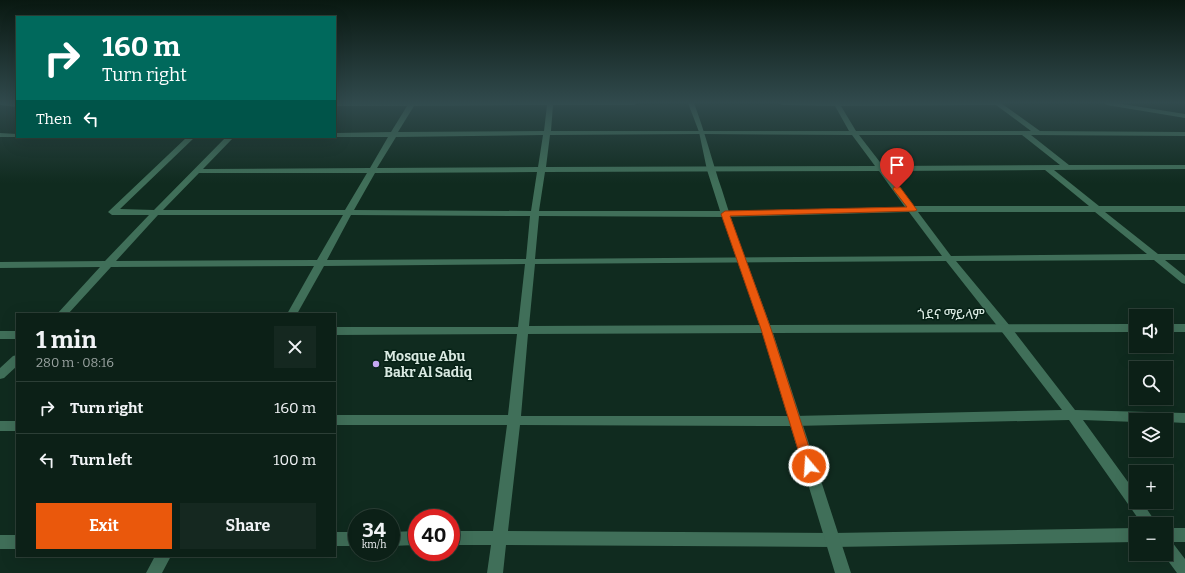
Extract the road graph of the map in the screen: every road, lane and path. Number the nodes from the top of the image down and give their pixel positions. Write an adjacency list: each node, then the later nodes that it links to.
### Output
1 (396, 130): 8 (street)
2 (547, 130): 9 (street)
3 (853, 130): 10 (street)
4 (1034, 130): 7 (street)
5 (702, 132): 9 (street); 10 (street); 22 (street)
6 (1023, 133): 7 (street); 10 (street); 17 (street)
7 (1038, 133): 11 (street)
8 (394, 134): 9 (street); 13 (street); 24 (street)
9 (547, 134): 21 (street)
10 (856, 134): 19 (street)
11 (1185, 134)
12 (0, 135): 14 (street)
13 (336, 135)
14 (16, 136)
15 (190, 138): 30 (street)
16 (229, 138): 23 (street)
17 (1067, 167): 18 (street); 20 (street)
18 (1185, 167)
19 (882, 168): 20 (street); 22 (street); 27 (street)
20 (1047, 168): 25 (street)
21 (542, 170): 22 (street); 24 (street); 29 (street)
22 (711, 170): 31 (street)
23 (195, 171): 24 (street); 30 (street)
24 (371, 172): 28 (street)
25 (1098, 208): 26 (street); 27 (street); 32 (street)
26 (1185, 209)
27 (913, 210): 31 (street); 34 (street)
28 (349, 211): 29 (street); 30 (street); 37 (street)
29 (536, 212): 31 (street); 35 (street)
30 (155, 213): 39 (street)
31 (725, 214): 36 (street)
32 (1156, 257): 33 (street); 34 (street); 40 (street)
33 (1185, 257)
34 (949, 259): 36 (street); 47 (street)
35 (531, 260): 36 (street); 37 (street); 49 (street)
36 (742, 260): 46 (street)
37 (321, 263): 39 (street); 42 (street)
38 (0, 265): 39 (street)
39 (109, 265): 41 (street)
40 (1185, 281)
41 (63, 313)
42 (293, 313)
43 (1129, 328): 47 (street, ጎደና ማይላም)
44 (1173, 328): 45 (street)
45 (1185, 328)
46 (766, 329): 47 (street, ጎደና ማይላም); 49 (street, ጎደና ማይላም); 58 (street)
47 (1006, 329): 54 (street)
48 (336, 331): 49 (street, ጎደና ማይላም)
49 (524, 331): 57 (street)
50 (0, 335): 51 (street)
51 (16, 335)
52 (16, 360): 53 (street)
53 (0, 375)
54 (1072, 415): 55 (street); 58 (street); 61 (street)
55 (1185, 418)
56 (336, 420): 57 (street)
57 (514, 420): 58 (street); 65 (street)
58 (794, 421): 69 (street)
59 (0, 426): 60 (street)
60 (16, 426)
61 (1145, 517)
62 (1129, 535): 69 (street)
63 (1173, 535): 64 (street)
64 (1185, 535)
65 (498, 537): 66 (street); 69 (street); 76 (street)
66 (460, 538)
67 (348, 539): 68 (street)
68 (336, 540)
69 (833, 540): 77 (street)
70 (0, 542): 71 (street)
71 (16, 542)
72 (1173, 555): 74 (street)
73 (162, 557): 75 (street)
74 (1185, 571)
75 (154, 573)
76 (495, 573)
77 (843, 573)

